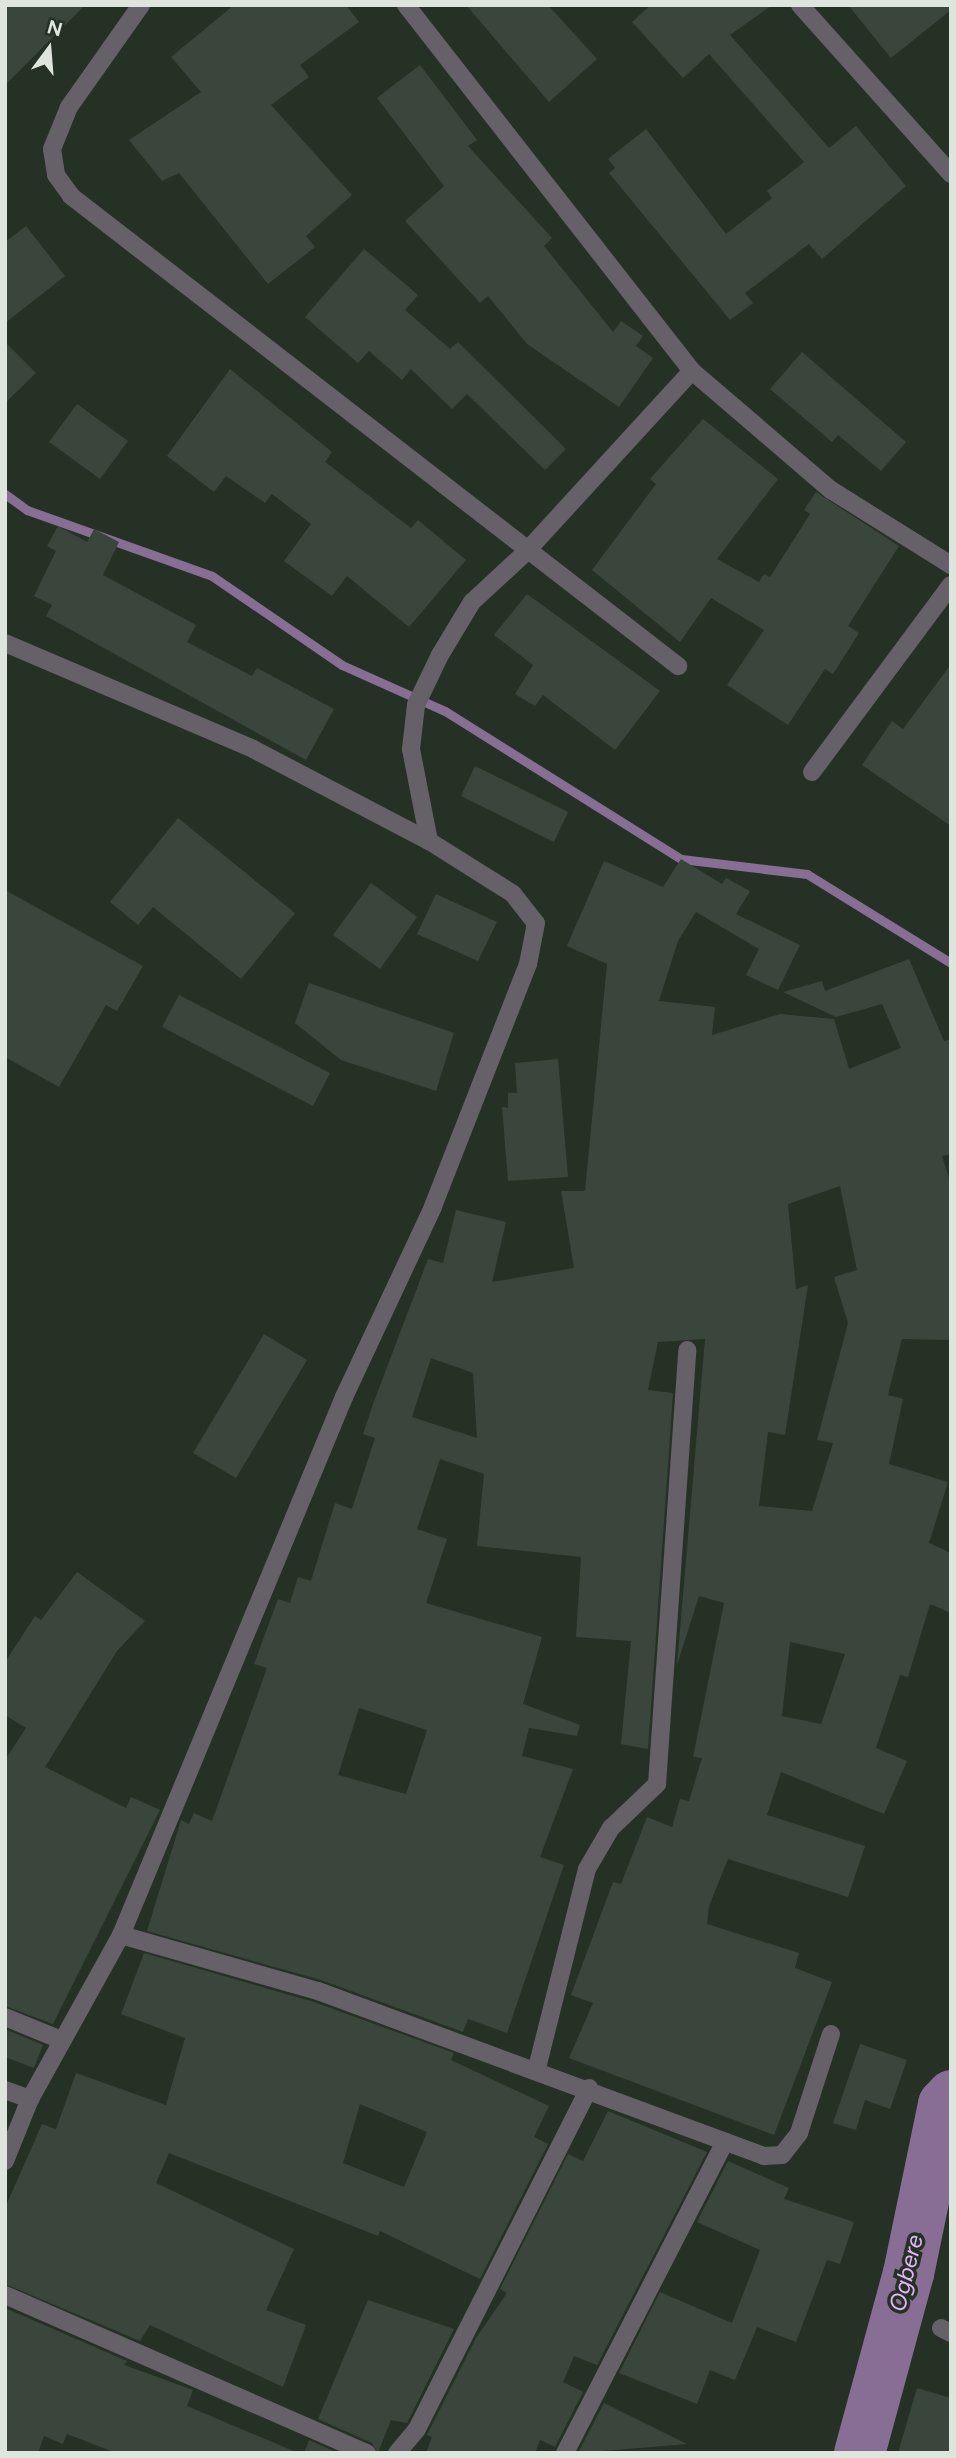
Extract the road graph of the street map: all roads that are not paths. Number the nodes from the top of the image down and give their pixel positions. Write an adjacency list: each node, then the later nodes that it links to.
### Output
1 (141, 5): 6 (street)
2 (406, 5): 5 (street)
3 (800, 5): 4 (street)
4 (951, 174)
5 (692, 371): 6 (street); 7 (street)
6 (525, 553): 10 (street); 12 (street)
7 (951, 565)
8 (951, 585): 11 (street)
9 (5, 643): 12 (street)
10 (678, 666)
11 (812, 772)
12 (429, 841): 14 (street)
13 (687, 1350): 18 (street)
14 (121, 1935): 17 (street); 18 (street)
15 (5, 2017): 17 (street)
16 (831, 2034): 22 (street)
17 (61, 2040): 21 (street)
18 (537, 2068): 19 (street)
19 (589, 2088): 22 (street); 26 (street)
20 (5, 2090): 21 (street)
21 (30, 2099): 23 (street)
22 (725, 2141): 27 (street)
23 (5, 2161)
24 (5, 2295): 25 (street)
25 (367, 2453)
26 (397, 2453)
27 (565, 2453)

